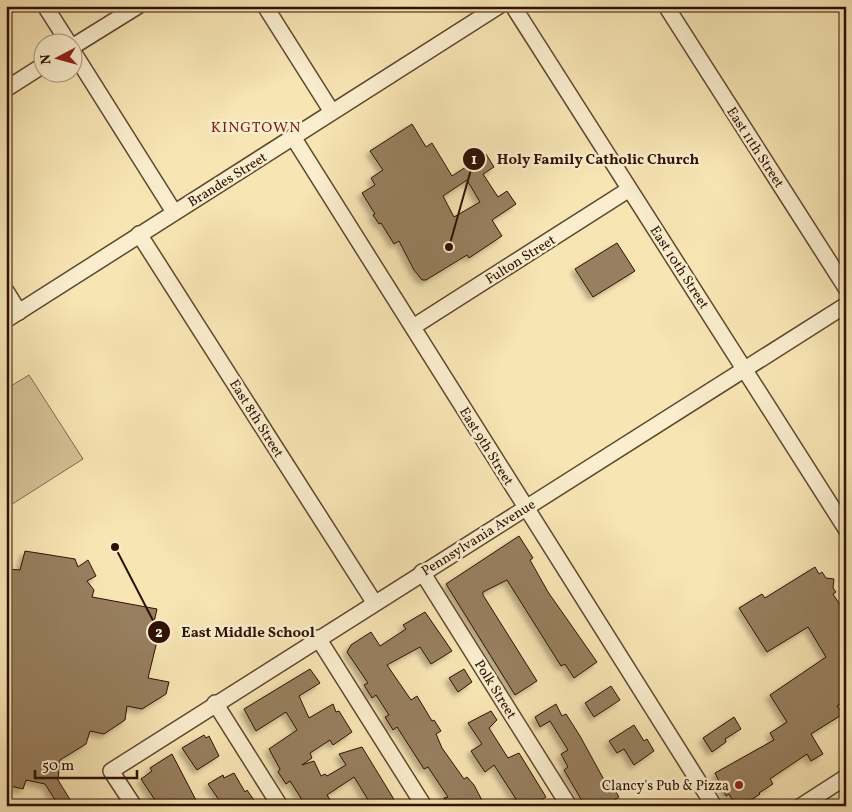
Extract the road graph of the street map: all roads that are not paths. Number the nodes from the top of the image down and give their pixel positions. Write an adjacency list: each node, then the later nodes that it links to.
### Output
1 (45, 6): 7 (street)
2 (138, 6): 8 (street)
3 (265, 6): 12 (street)
4 (498, 6): 12 (street, Brandes Street)
5 (513, 6): 14 (street, East 10th Street)
6 (666, 6): 17 (street, East 11th Street)
7 (62, 32)
8 (82, 42)
9 (82, 65): 15 (street)
10 (32, 72): 11 (street)
11 (6, 89)
12 (332, 112): 13 (street, Brandes Street)
13 (293, 137): 15 (street, Brandes Street); 22 (street, East 9th Street)
14 (628, 190): 22 (street, Fulton Street); 23 (street, East 10th Street)
15 (174, 212): 16 (street, Brandes Street)
16 (139, 234): 20 (street, Brandes Street); 27 (street, East 8th Street)
17 (846, 288)
18 (6, 291): 20 (street)
19 (846, 306): 23 (street, Pennsylvania Avenue)
20 (19, 312): 21 (street, Brandes Street)
21 (6, 320)
22 (412, 327): 24 (street, East 9th Street)
23 (744, 369): 24 (street, Pennsylvania Avenue); 25 (street, East 10th Street)
24 (526, 507): 26 (street, Pennsylvania Avenue); 35 (street, East 9th Street)
25 (846, 529)
26 (422, 572): 27 (street, Pennsylvania Avenue); 34 (street, Polk Street)
27 (374, 602): 28 (street, Pennsylvania Avenue)
28 (318, 638): 29 (street, Pennsylvania Avenue); 33 (street)
29 (215, 703): 31 (street, Pennsylvania Avenue); 32 (street)
30 (846, 777): 36 (street)
31 (134, 806)
32 (280, 806)
33 (424, 806)
34 (569, 806)
35 (714, 806)
36 (801, 806)

